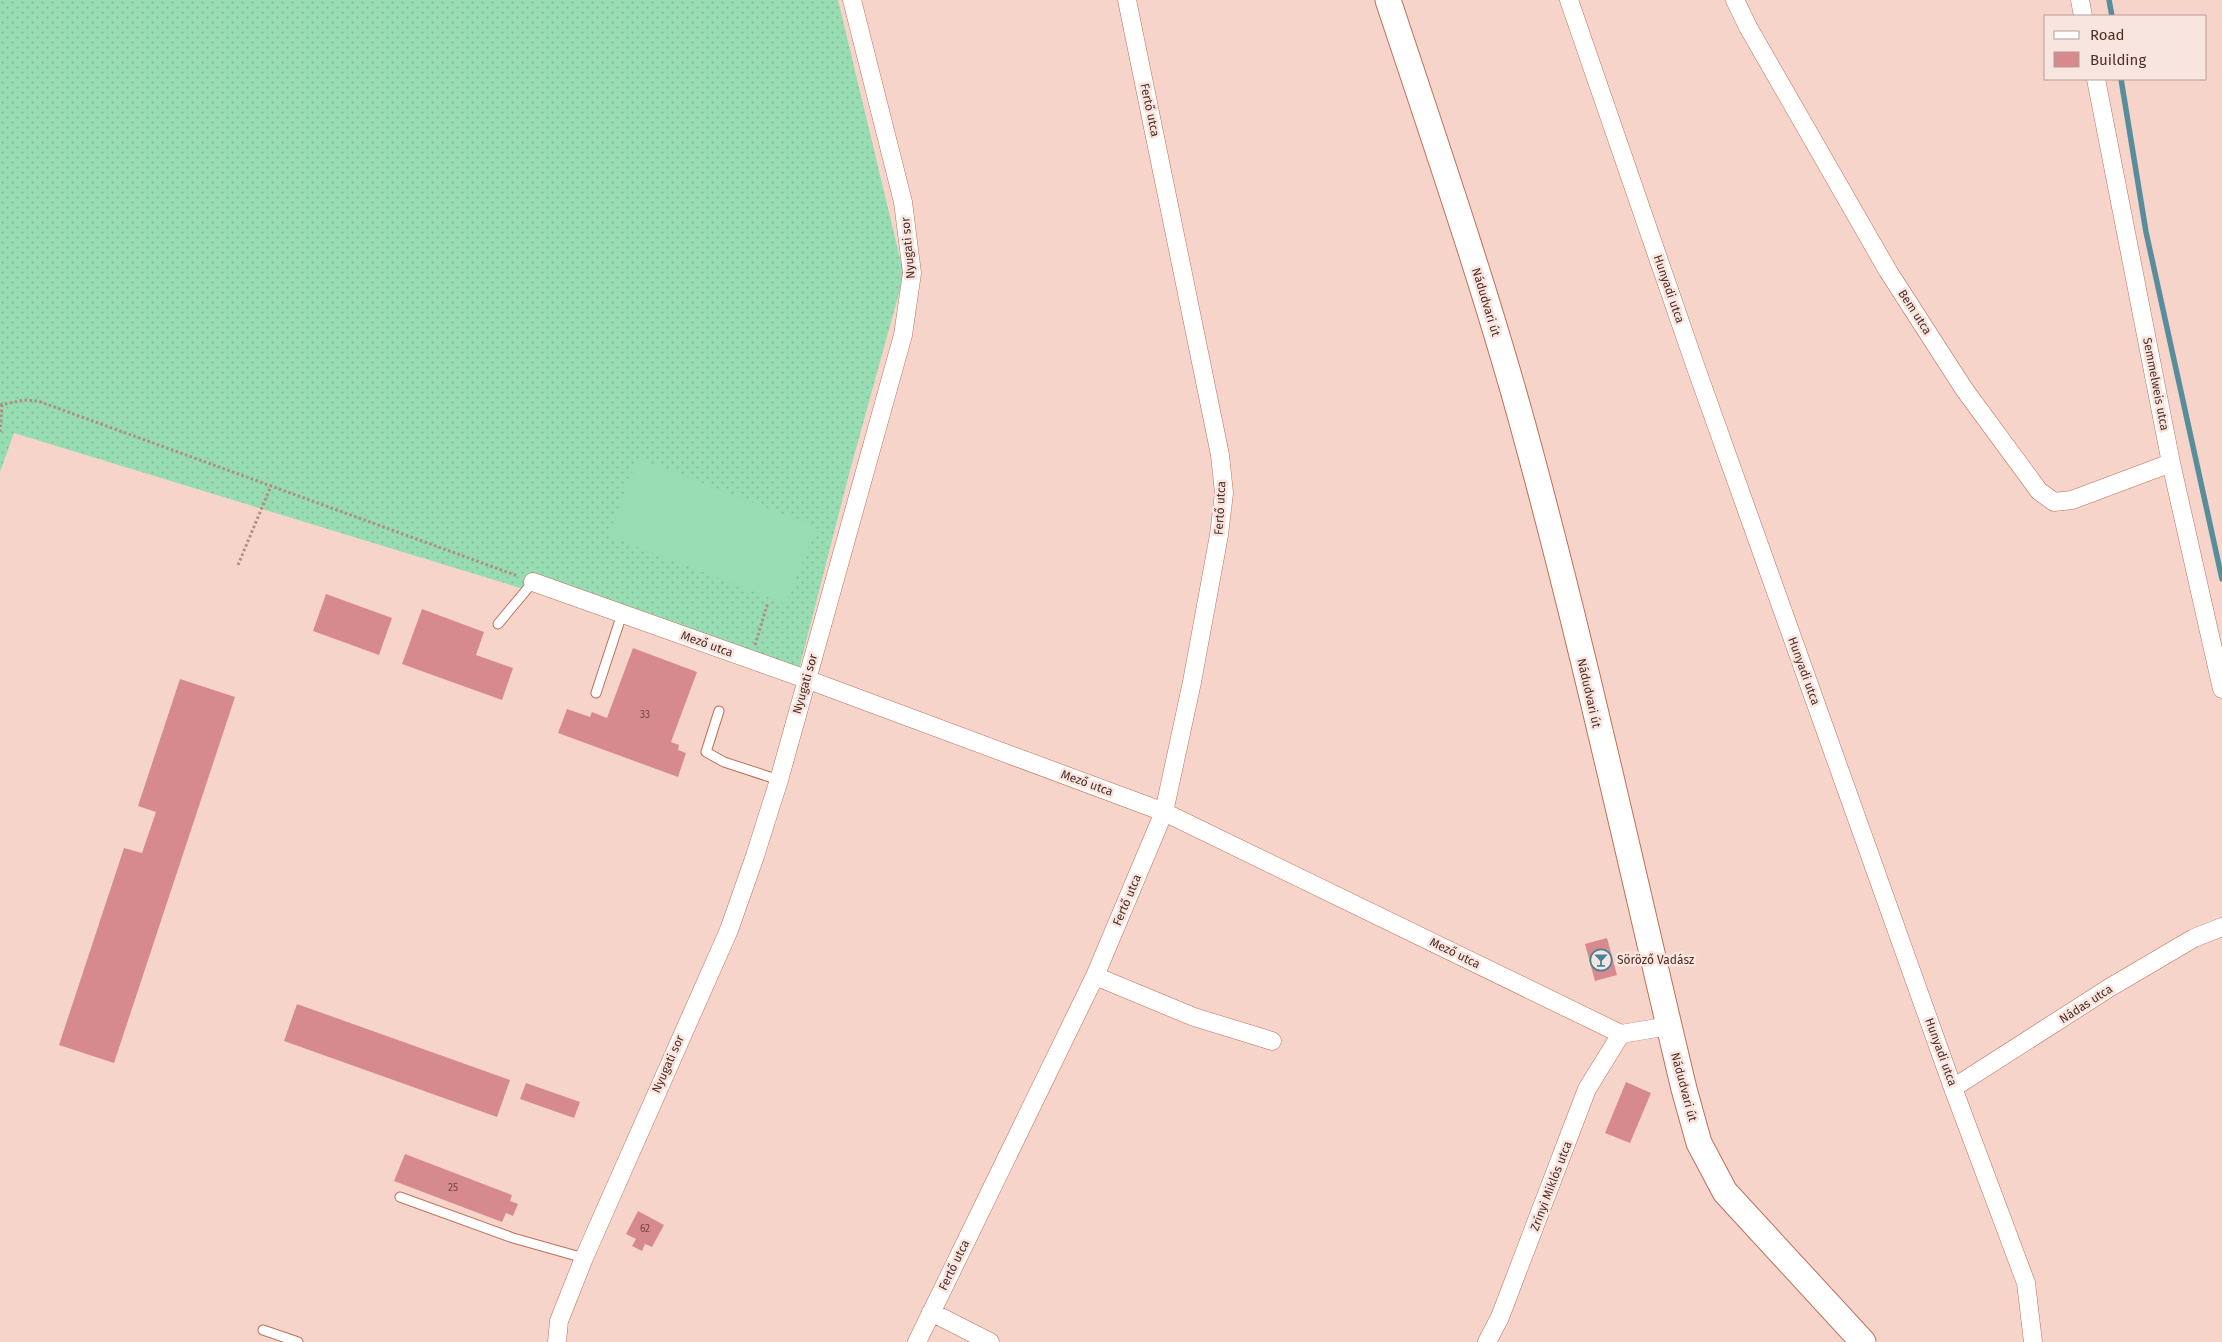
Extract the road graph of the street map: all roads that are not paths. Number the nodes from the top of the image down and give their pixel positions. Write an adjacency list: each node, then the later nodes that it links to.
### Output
1 (852, 0): 13 (street, Nyugati sor)
2 (1127, 0): 18 (street, Fertő utca)
3 (1388, 0): 21 (main road, Nádudvari út)
4 (1569, 0): 24 (street, Hunyadi utca)
5 (1735, 0): 9 (street, Bem utca)
6 (2080, 0): 7 (street)
7 (2083, 15)
8 (2096, 80): 9 (street, Semmelweis utca)
9 (2172, 463): 14 (street, Semmelweis utca)
10 (533, 582): 11 (street, Mező utca); 12 (lane)
11 (622, 614): 13 (street, Mező utca); 15 (lane)
12 (498, 624)
13 (806, 679): 17 (street, Nyugati sor); 18 (street, Mező utca)
14 (2222, 688)
15 (596, 693)
16 (719, 711): 17 (lane)
17 (779, 780): 26 (street, Nyugati sor)
18 (1164, 812): 20 (street, Fertő utca); 22 (street, Mező utca)
19 (2222, 927): 24 (street, Nádas utca)
20 (1095, 976): 23 (street); 27 (street, Fertő utca)
21 (1669, 1026): 22 (street); 34 (main road, Nádudvari út)
22 (1621, 1034): 33 (street, Zrínyi Miklós utca)
23 (1272, 1042)
24 (1954, 1088): 35 (street, Hunyadi utca)
25 (400, 1197): 26 (lane)
26 (584, 1258): 30 (street, Nyugati sor)
27 (931, 1312): 31 (street, Fertő utca); 32 (street)
28 (263, 1330): 29 (lane)
29 (298, 1342)
30 (557, 1342)
31 (917, 1342)
32 (990, 1342)
33 (1488, 1342)
34 (1863, 1342)
35 (2032, 1342)

